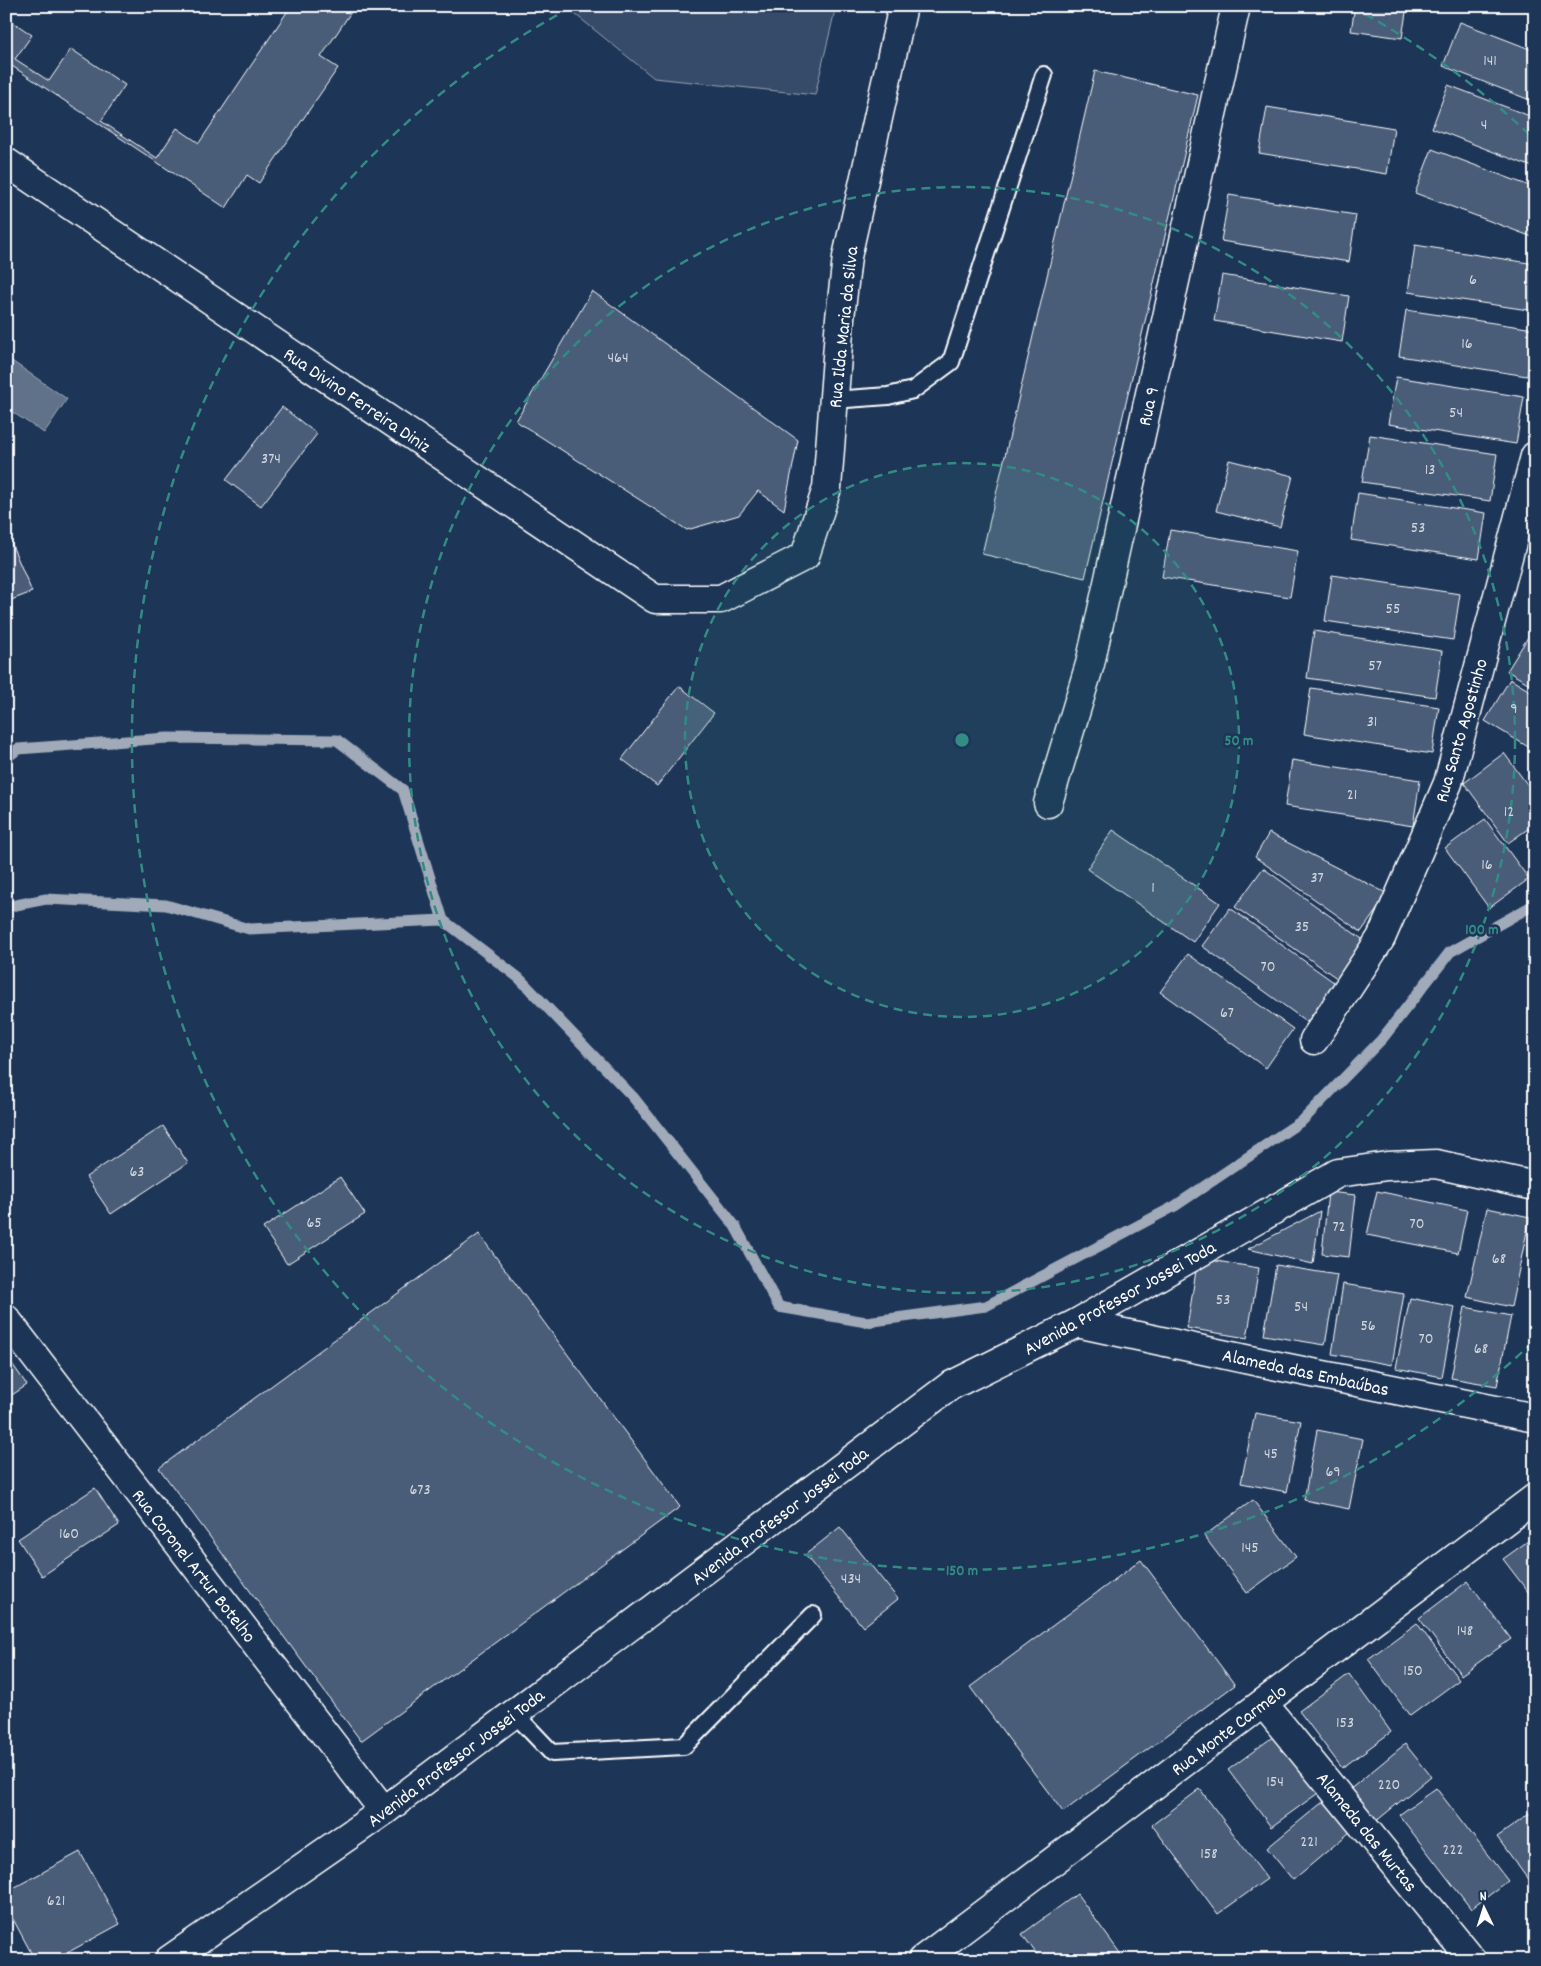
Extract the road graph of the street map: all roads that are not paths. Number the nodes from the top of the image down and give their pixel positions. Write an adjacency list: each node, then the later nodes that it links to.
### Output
1 (903, 6): 5 (street, Rua Ilda Maria da Silva)
2 (1236, 6): 8 (street, Rua 9)
3 (1044, 75): 5 (lane)
4 (6, 162): 7 (street, Rua Divino Ferreira Diniz)
5 (833, 400): 7 (street, Rua Ilda Maria da Silva)
6 (1535, 456): 9 (street, Rua Santo Agostinho)
7 (721, 599)
8 (1048, 802)
9 (1314, 1040)
10 (1535, 1186): 12 (street, Avenida Professor Jossei Toda)
11 (6, 1319): 18 (street, Rua Coronel Artur Botelho)
12 (1077, 1323): 13 (street, Alameda das Embaúbas); 17 (street, Avenida Professor Jossei Toda)
13 (1535, 1418)
14 (1535, 1498): 16 (street, Rua Monte Carmelo)
15 (813, 1615): 17 (lane)
16 (1263, 1703): 20 (street, Rua Monte Carmelo); 21 (street, Alameda das Murtas)
17 (514, 1713): 18 (street, Avenida Professor Jossei Toda)
18 (384, 1811): 19 (street, Avenida Professor Jossei Toda)
19 (169, 1960)
20 (922, 1960)
21 (1472, 1960)

